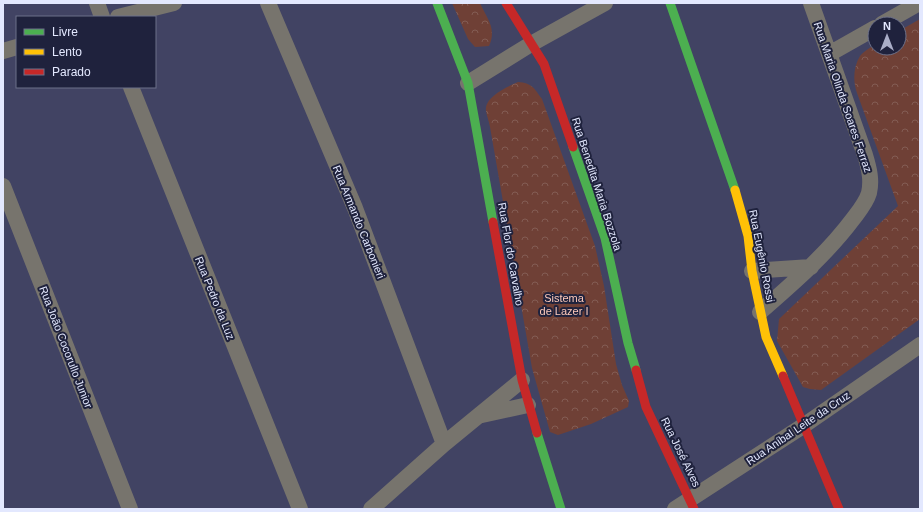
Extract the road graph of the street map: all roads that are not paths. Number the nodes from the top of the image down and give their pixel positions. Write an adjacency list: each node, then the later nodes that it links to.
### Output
1 (97, 3): 10 (street)
2 (174, 3): 11 (street)
3 (268, 3): 30 (street, Rua Armando Carbonieri)
4 (437, 3): 18 (street, Rua Flor do Carvalho)
5 (506, 3): 14 (street, Rua Benedita Maria Bozzola)
6 (605, 3): 14 (street)
7 (670, 3): 22 (street, Rua Eugênio Rossi)
8 (811, 3): 17 (street, Rua Maria Olinda Soares Ferraz)
9 (919, 3): 12 (street)
10 (102, 16)
11 (122, 16)
12 (896, 16)
13 (867, 33): 17 (street)
14 (531, 44): 18 (street); 27 (street, Rua Benedita Maria Bozzola)
15 (16, 47): 16 (street)
16 (3, 51)
17 (829, 54): 21 (street, Rua Maria Olinda Soares Ferraz)
18 (468, 83): 25 (street, Rua Flor do Carvalho)
19 (131, 88): 33 (street, Rua Pedro da Luz)
20 (3, 186): 32 (street, Rua João Cocorullo Junior)
21 (811, 267): 22 (street); 23 (street, Rua Maria Olinda Soares Ferraz)
22 (752, 271): 23 (street, Rua Eugênio Rossi)
23 (760, 312): 29 (street, Rua Eugênio Rossi)
24 (918, 352): 29 (street, Rua Aníbal Leite da Cruz)
25 (522, 380): 26 (street, Rua Flor do Carvalho); 28 (street)
26 (528, 405): 28 (street); 35 (street, Rua Flor do Carvalho)
27 (646, 407): 31 (street, Rua José Alves)
28 (479, 416): 30 (street)
29 (803, 426): 31 (street, Rua Aníbal Leite da Cruz); 37 (street, Rua Eugênio Rossi)
30 (444, 444): 34 (street)
31 (692, 504): 36 (street, Rua Aníbal Leite da Cruz)
32 (130, 509)
33 (300, 509)
34 (372, 509)
35 (561, 509)
36 (675, 509)
37 (839, 509)

